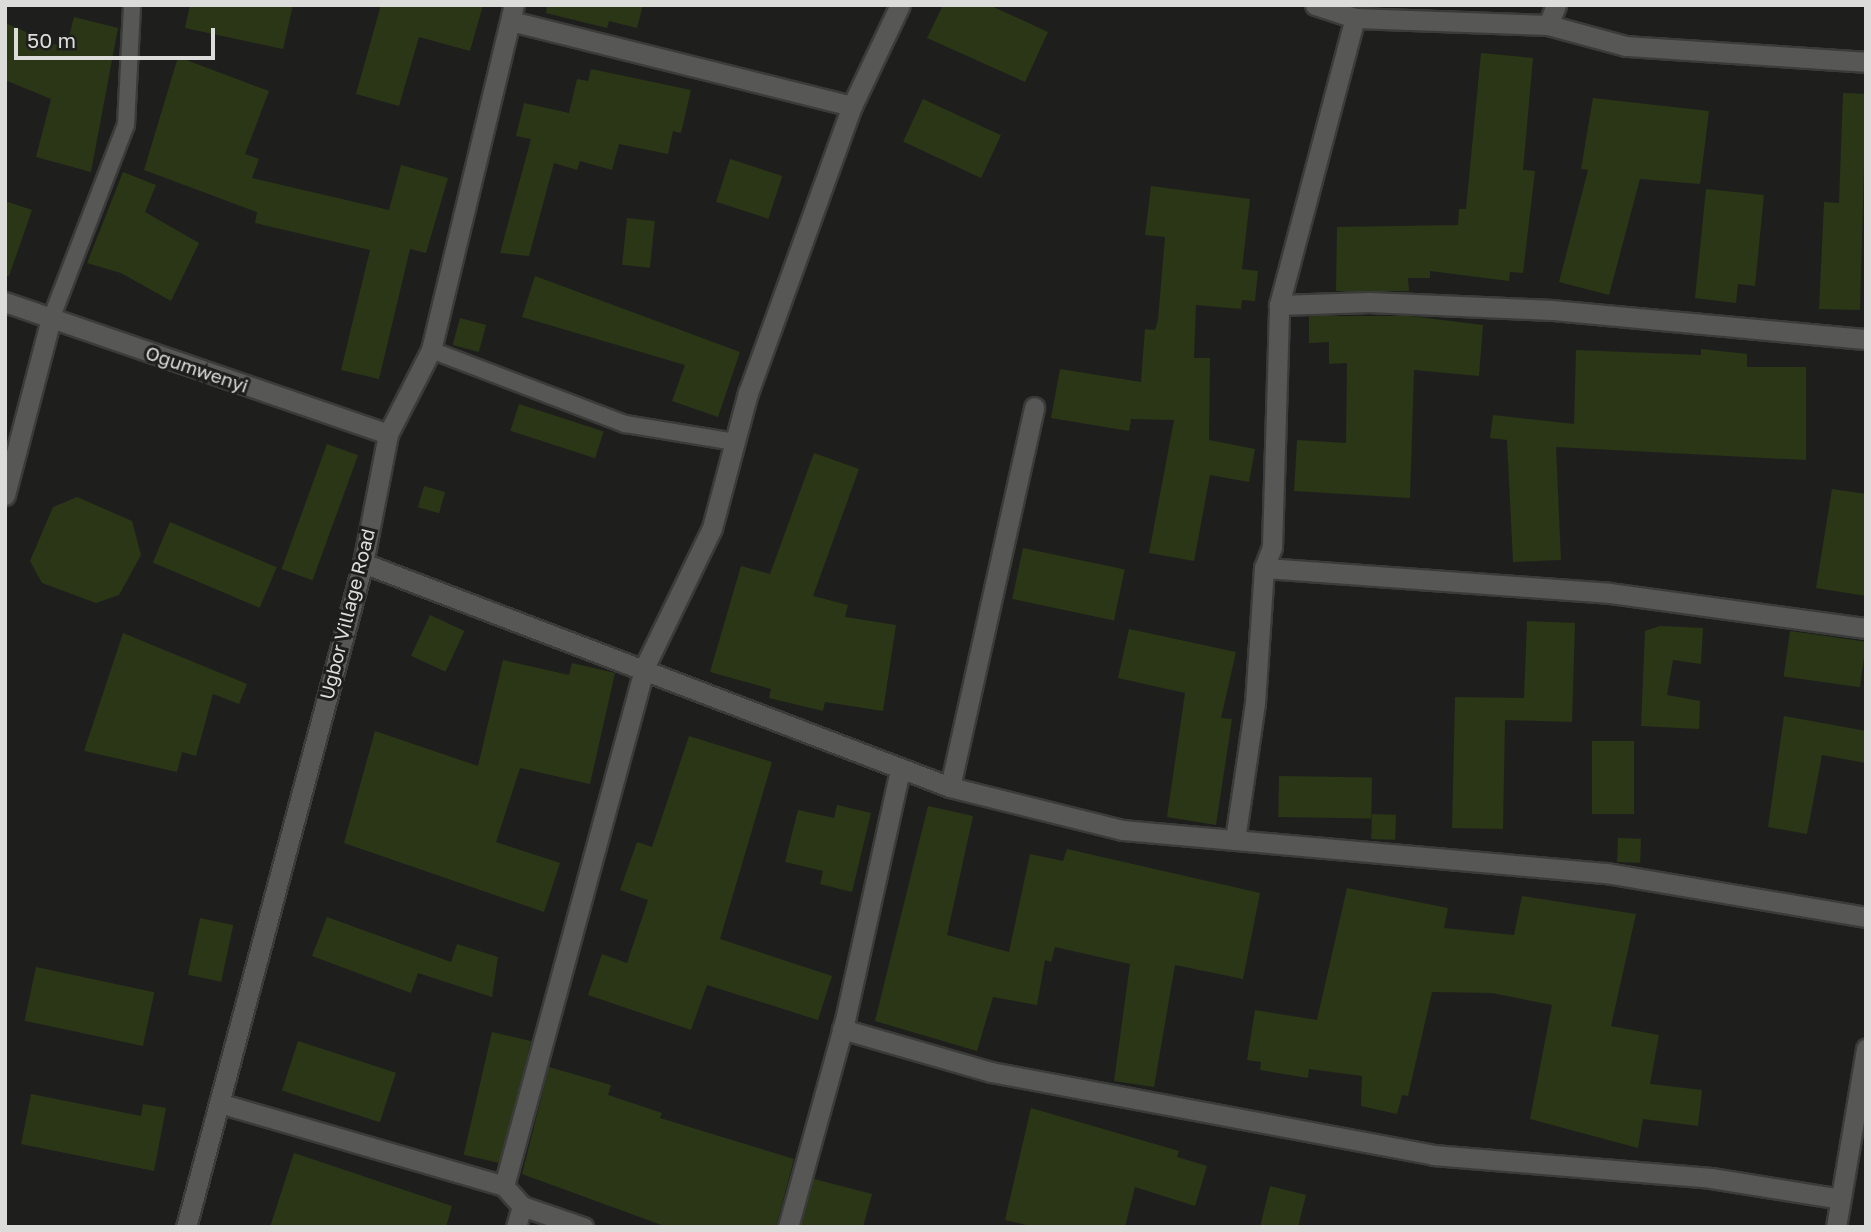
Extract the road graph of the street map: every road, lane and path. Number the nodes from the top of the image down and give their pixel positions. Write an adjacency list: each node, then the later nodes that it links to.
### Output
1 (132, 5): 12 (lane)
2 (900, 5): 9 (street)
3 (1315, 5): 6 (street)
4 (1556, 5): 7 (street)
5 (513, 13): 9 (street); 14 (street, Ugbor Village Road)
6 (1355, 18): 7 (street); 11 (street)
7 (1548, 25): 8 (street)
8 (1866, 62)
9 (852, 106): 17 (street)
10 (5, 302): 12 (street, Ogumwenyi)
11 (1279, 305): 13 (street); 20 (street)
12 (51, 319): 16 (street, Ogumwenyi); 18 (street)
13 (1866, 339)
14 (431, 350): 16 (street, Ugbor Village Road); 17 (lane)
15 (1034, 407): 24 (street)
16 (388, 434): 19 (street, Ugbor Village Road)
17 (735, 442): 22 (street)
18 (5, 495)
19 (363, 563): 22 (street); 29 (street, Ugbor Village Road)
20 (1264, 568): 21 (street); 25 (street)
21 (1866, 628)
22 (645, 666): 23 (street); 30 (street)
23 (900, 769): 24 (street); 27 (street)
24 (950, 787): 25 (street)
25 (1235, 840): 26 (street)
26 (1866, 917)
27 (842, 1029): 31 (street); 36 (street)
28 (1866, 1049): 31 (street)
29 (219, 1103): 30 (street); 33 (street, Ugbor Village Road)
30 (504, 1186): 32 (street)
31 (1840, 1199): 37 (street)
32 (522, 1206): 34 (street); 35 (street)
33 (186, 1227)
34 (516, 1227)
35 (583, 1227)
36 (788, 1227)
37 (1836, 1227)

